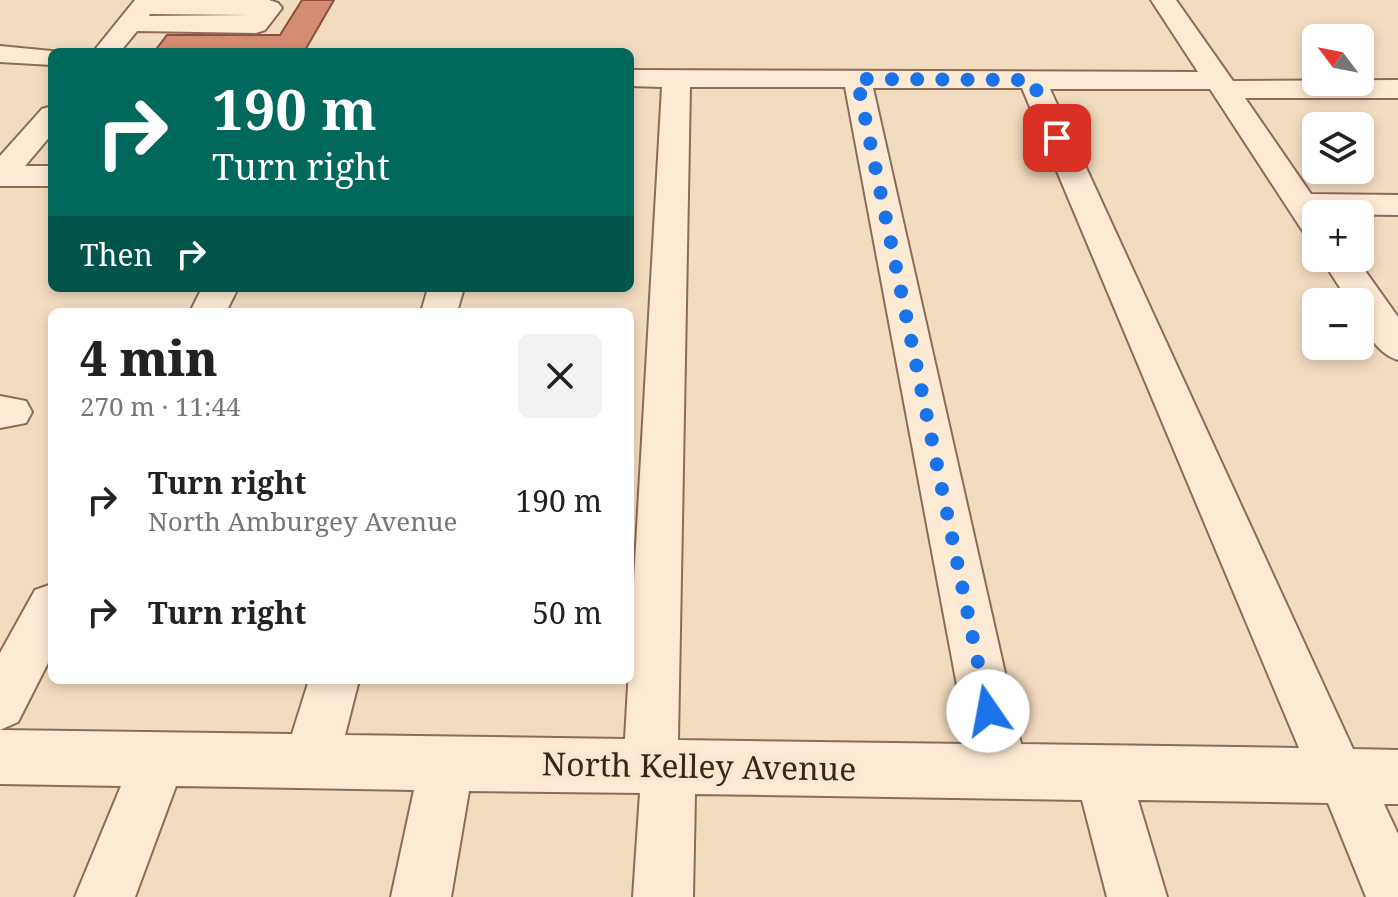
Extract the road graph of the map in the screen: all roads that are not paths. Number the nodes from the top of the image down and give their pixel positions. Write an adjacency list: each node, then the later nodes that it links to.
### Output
1 (1163, 0): 10 (street)
2 (140, 10): 3 (street)
3 (109, 48)
4 (0, 54): 5 (street)
5 (48, 57)
6 (634, 78): 7 (street)
7 (676, 78): 8 (street); 27 (street)
8 (857, 79): 9 (street); 28 (street)
9 (1032, 80): 10 (street); 30 (street)
10 (1221, 86): 11 (street); 15 (street)
11 (1398, 89)
12 (48, 119): 13 (street)
13 (6, 160): 14 (street)
14 (48, 175)
15 (1302, 205)
16 (1398, 205): 17 (street)
17 (1374, 208)
18 (1348, 272): 19 (street)
19 (1398, 346)
20 (48, 614): 22 (street)
21 (333, 684): 25 (street)
22 (0, 704)
23 (0, 757): 24 (street, North Kelley Avenue)
24 (159, 760): 25 (street, North Kelley Avenue); 31 (street)
25 (311, 762): 26 (street, North Kelley Avenue)
26 (447, 763): 27 (street, North Kelley Avenue); 32 (street)
27 (659, 766): 28 (street, North Kelley Avenue); 33 (street)
28 (1000, 771): 29 (street, North Kelley Avenue)
29 (1102, 772): 30 (street, North Kelley Avenue); 34 (street)
30 (1360, 776): 35 (street)
31 (105, 897)
32 (421, 897)
33 (663, 897)
34 (1137, 897)
35 (1396, 897)

